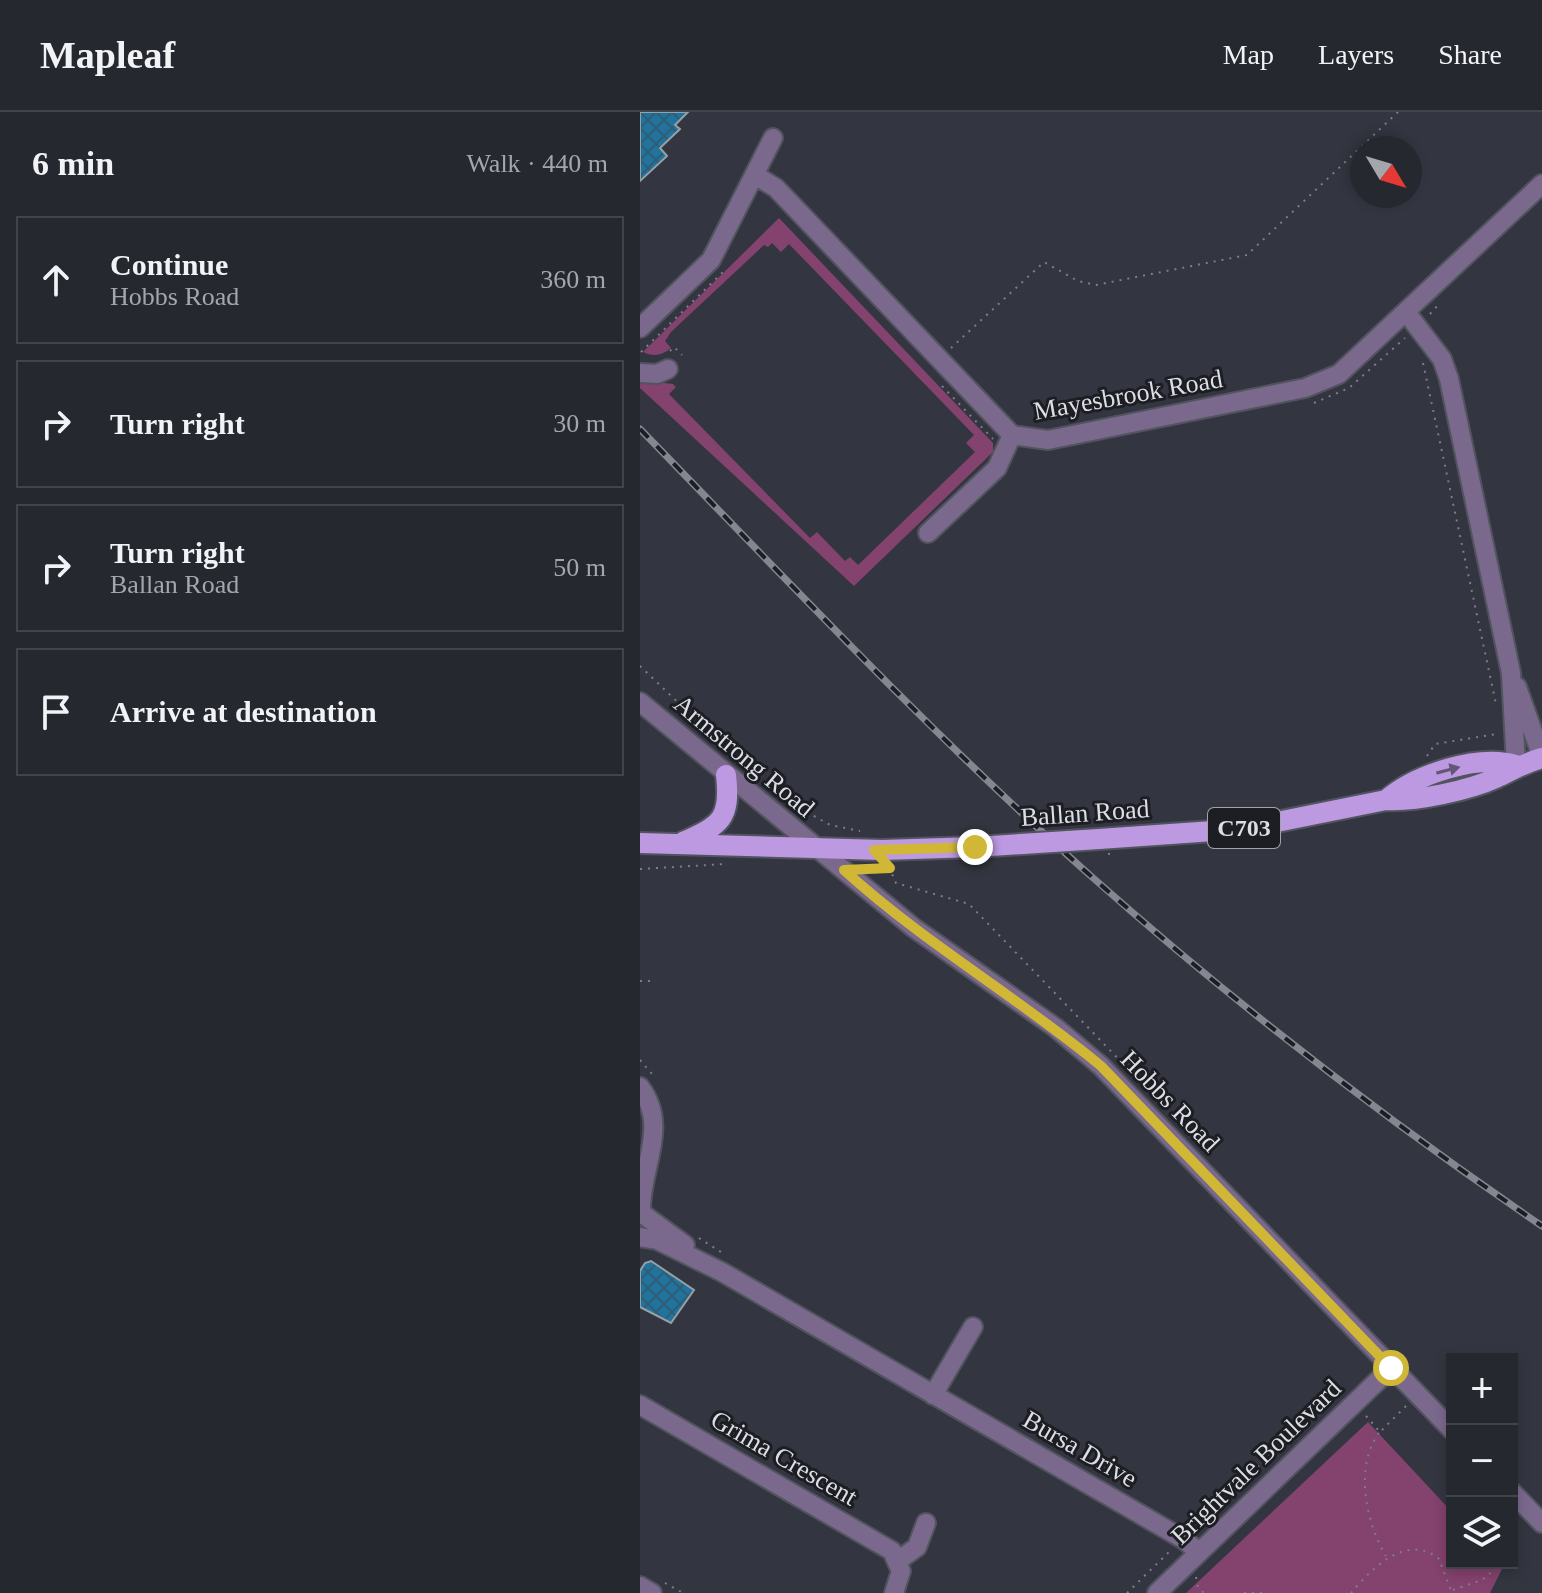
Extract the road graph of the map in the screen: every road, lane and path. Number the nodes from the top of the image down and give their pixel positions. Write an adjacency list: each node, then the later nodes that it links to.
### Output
1 (1398, 112): 11 (path)
2 (773, 138): 3 (street)
3 (755, 175): 8 (street); 11 (street, Mayesbrook Road)
4 (1542, 184): 7 (street, Mayesbrook Road)
5 (729, 261): 10 (path)
6 (1439, 301): 7 (path)
7 (1405, 325): 9 (path); 16 (path); 17 (street, Mayesbrook Road); 20 (street)
8 (640, 328)
9 (1411, 345)
10 (641, 352)
11 (939, 359): 17 (street, Mayesbrook Road)
12 (1423, 361): 22 (path)
13 (668, 369): 14 (street)
14 (640, 373)
15 (935, 379): 17 (path)
16 (1308, 404)
17 (1010, 440): 18 (street)
18 (928, 533)
19 (640, 666): 25 (path)
20 (1511, 673): 23 (street); 24 (street)
21 (640, 702): 25 (street, Armstrong Road)
22 (1496, 705)
23 (1542, 757): 24 (main road, Ballan Road / C703)
24 (1516, 765): 30 (main road, Ballan Road / C703, bridge)
25 (735, 770): 28 (main road); 29 (street, Armstrong Road)
26 (785, 799): 30 (path)
27 (640, 843): 28 (main road, Ballan Road / C703)
28 (675, 845): 29 (main road, Ballan Road / C703)
29 (816, 848): 30 (main road, Ballan Road / C703); 47 (street, Hobbs Road)
30 (874, 850): 32 (path)
31 (727, 864): 33 (path)
32 (890, 868): 34 (path); 39 (path)
33 (640, 869)
34 (870, 870)
35 (640, 981): 36 (path)
36 (650, 981)
37 (640, 1060): 38 (path)
38 (647, 1083): 42 (street)
39 (1156, 1098)
40 (640, 1111): 41 (street)
41 (640, 1153)
42 (642, 1211): 44 (street); 45 (street, Bursa Drive)
43 (693, 1234): 45 (path)
44 (640, 1236): 45 (street, Bursa Drive)
45 (728, 1266): 48 (street, Bursa Drive)
46 (973, 1327): 48 (street)
47 (1391, 1368): 49 (street, Hobbs Road); 50 (street, Brightvale Boulevard)
48 (933, 1395): 58 (street, Bursa Drive)
49 (1418, 1395): 52 (street, Hobbs Road); 53 (path)
50 (1355, 1404): 53 (path); 58 (path); 59 (street, Brightvale Boulevard)
51 (640, 1405): 61 (street, Grima Crescent)
52 (1447, 1425)
53 (1380, 1432): 60 (path)
54 (1517, 1497): 57 (street)
55 (1184, 1520): 58 (path)
56 (926, 1523): 61 (street)
57 (1542, 1523)
58 (1190, 1533): 59 (street, Bursa Drive); 67 (path)
59 (1199, 1552): 68 (street, Brightvale Boulevard)
60 (1387, 1556): 64 (path); 71 (path)
61 (899, 1560): 66 (street)
62 (1495, 1569): 64 (path)
63 (640, 1586): 65 (street)
64 (1452, 1592)
65 (652, 1593)
66 (894, 1593)
67 (1127, 1593)
68 (1157, 1593)
69 (1244, 1593): 70 (path)
70 (1263, 1593)
71 (1351, 1593)

